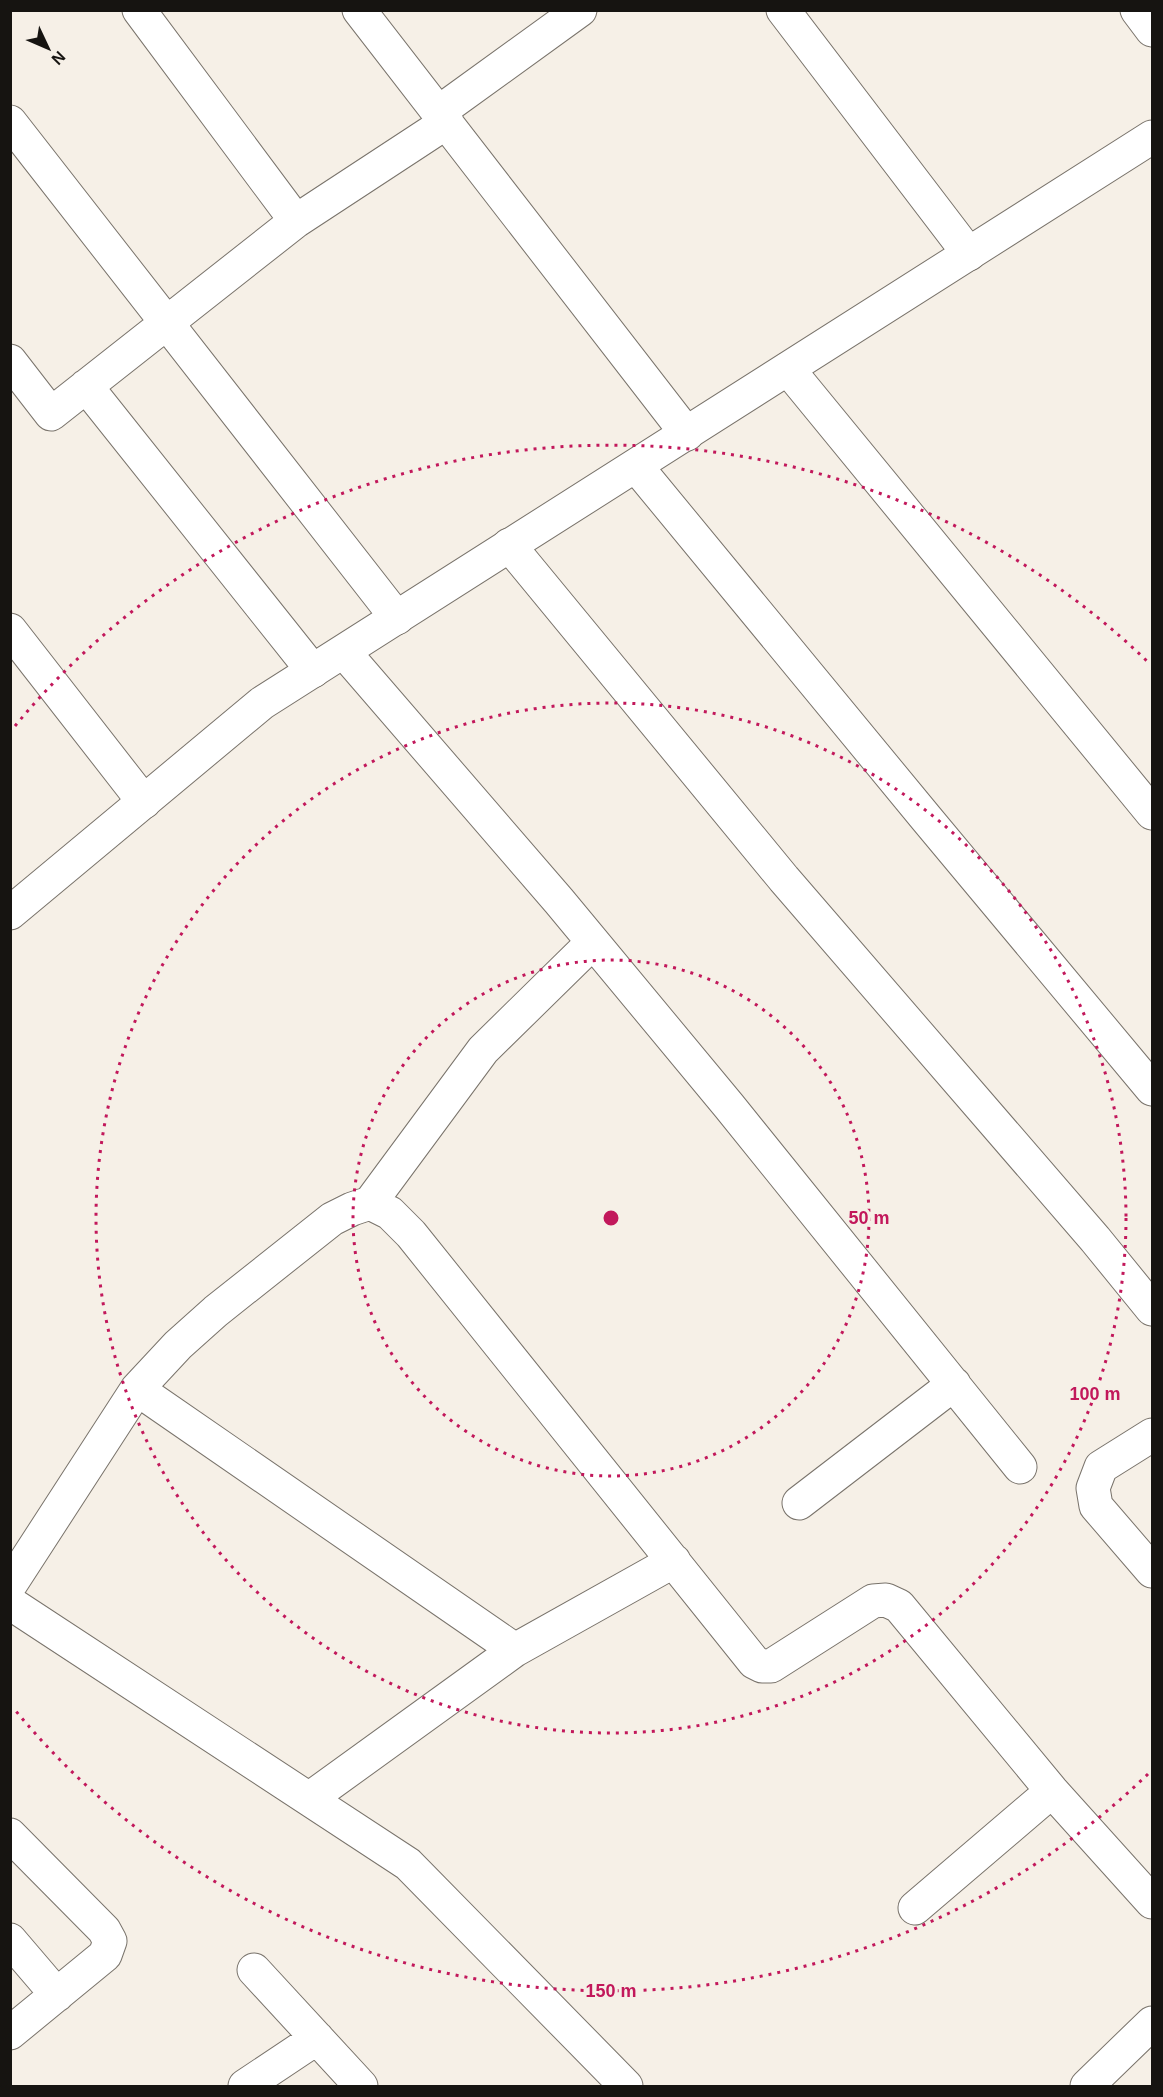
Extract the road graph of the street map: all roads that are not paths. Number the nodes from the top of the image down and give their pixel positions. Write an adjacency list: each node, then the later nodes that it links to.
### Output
1 (139, 10): 10 (street)
2 (359, 10): 7 (street)
3 (580, 10): 7 (street)
4 (783, 10): 11 (street)
5 (1137, 10): 6 (street)
6 (1152, 30)
7 (443, 117): 10 (street); 16 (street)
8 (10, 122): 12 (street)
9 (1152, 137): 11 (street)
10 (296, 220): 12 (street)
11 (969, 254): 14 (street)
12 (166, 322): 15 (street); 19 (street)
13 (10, 361): 15 (street)
14 (788, 369): 16 (street); 24 (street)
15 (86, 386): 22 (street)
16 (687, 434): 17 (street)
17 (636, 466): 18 (street); 27 (street)
18 (509, 545): 19 (street); 29 (street)
19 (397, 618): 21 (street)
20 (10, 630): 23 (street)
21 (344, 652): 22 (street); 26 (street)
22 (313, 671): 23 (street)
23 (144, 802): 25 (street)
24 (1152, 813)
25 (10, 913)
26 (593, 942): 28 (street); 30 (street)
27 (1152, 1089)
28 (370, 1203): 31 (street); 35 (street)
29 (1152, 1309)
30 (954, 1384): 33 (street); 34 (street)
31 (137, 1389): 37 (street); 39 (street)
32 (1152, 1435): 36 (street)
33 (1020, 1467)
34 (799, 1503)
35 (674, 1561): 39 (street); 40 (street)
36 (1152, 1571)
37 (10, 1585)
38 (10, 1603): 41 (street)
39 (515, 1650): 41 (street)
40 (1052, 1791): 43 (street); 44 (street)
41 (309, 1799): 53 (street)
42 (10, 1836): 47 (street)
43 (1152, 1902)
44 (915, 1908)
45 (10, 1940): 47 (street)
46 (254, 1970): 50 (street)
47 (57, 1995): 49 (street)
48 (1152, 2023): 54 (street)
49 (10, 2033)
50 (316, 2038): 51 (street); 52 (street)
51 (245, 2086)
52 (361, 2086)
53 (626, 2086)
54 (1087, 2086)

